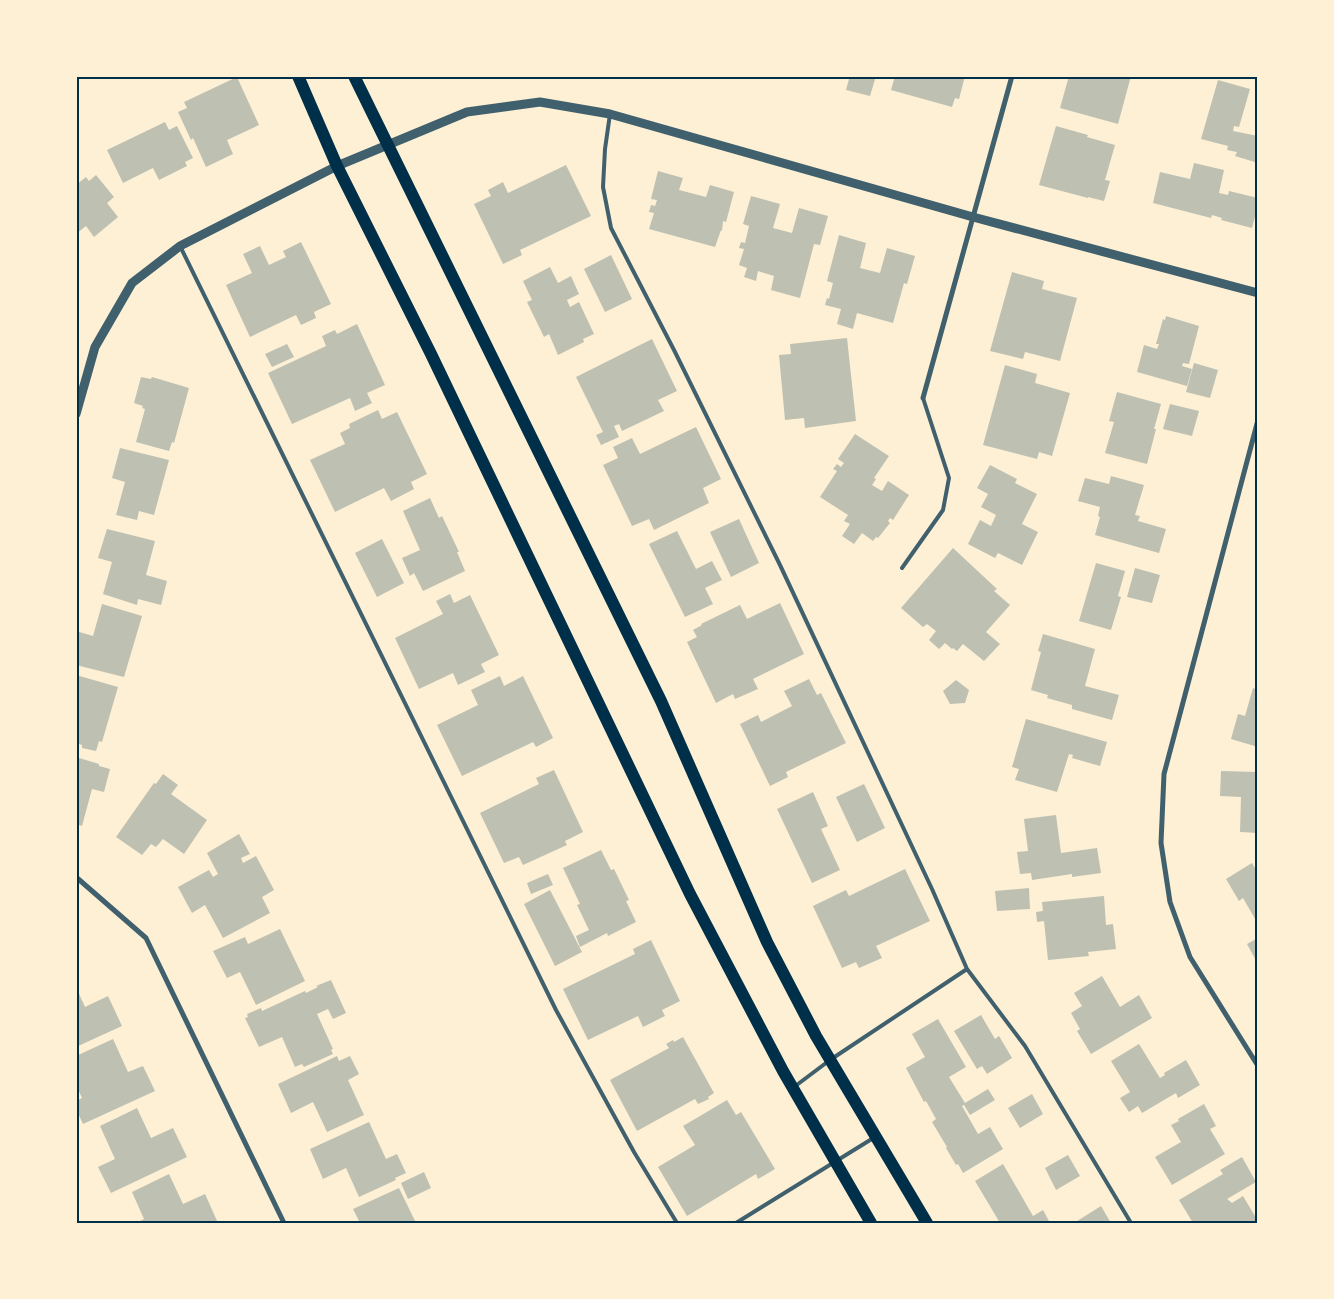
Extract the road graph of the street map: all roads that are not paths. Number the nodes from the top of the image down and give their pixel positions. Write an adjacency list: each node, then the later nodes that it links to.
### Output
1 (298, 76): 6 (main road)
2 (354, 76): 5 (main road)
3 (1012, 76): 7 (street)
4 (610, 114): 5 (street); 7 (street); 15 (lane)
5 (387, 145): 6 (street); 16 (main road)
6 (337, 166): 8 (street); 18 (main road)
7 (973, 217): 9 (street); 10 (street)
8 (180, 246): 11 (street); 22 (lane)
9 (1258, 293)
10 (923, 398): 13 (lane)
11 (76, 414)
12 (1258, 420): 17 (street)
13 (902, 568)
14 (76, 877): 21 (street)
15 (968, 969): 16 (lane); 26 (lane)
16 (830, 1060): 18 (lane); 19 (main road)
17 (1258, 1066)
18 (793, 1088): 20 (main road)
19 (876, 1136): 20 (lane); 25 (main road)
20 (836, 1163): 23 (lane); 24 (main road)
21 (284, 1223)
22 (677, 1223)
23 (736, 1223)
24 (871, 1223)
25 (927, 1223)
26 (1131, 1223)

